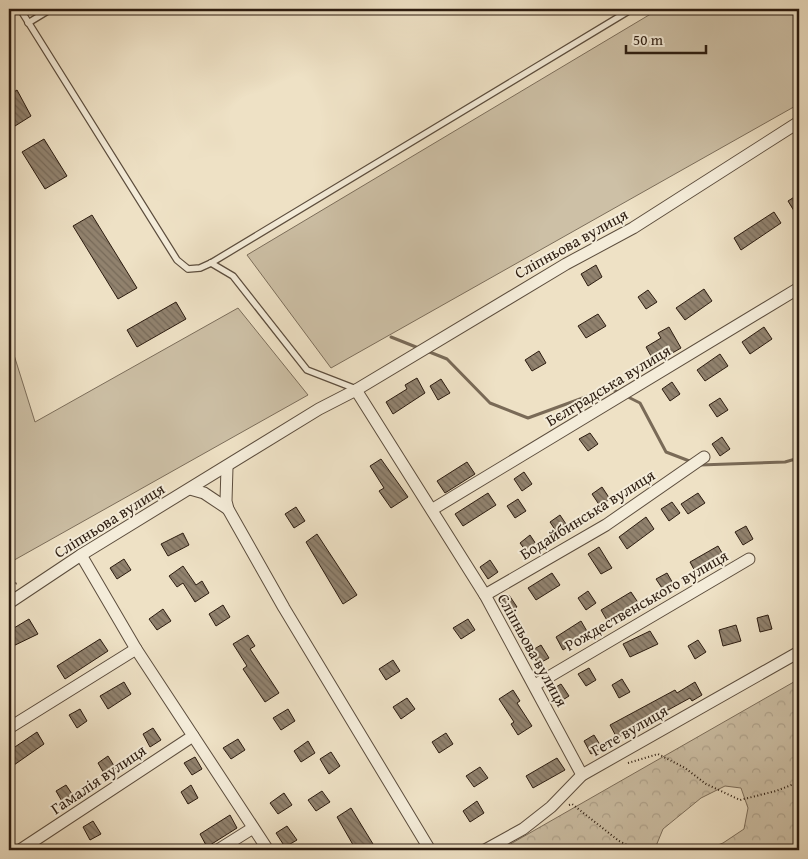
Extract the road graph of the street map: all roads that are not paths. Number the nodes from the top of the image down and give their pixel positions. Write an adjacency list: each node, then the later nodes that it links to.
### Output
1 (20, 9): 4 (lane)
2 (51, 9): 4 (lane)
3 (632, 9): 6 (lane)
4 (28, 23): 6 (lane)
5 (799, 122): 8 (street, Сліпньова вулиця)
6 (211, 263): 8 (lane)
7 (798, 291): 13 (street, Бєлградська вулиця)
8 (356, 390): 10 (street, Сліпньова вулиця); 13 (street, Сліпньова вулиця)
9 (704, 457): 16 (street, Бодайбинська вулиця)
10 (227, 467): 11 (street, Сліпньова вулиця); 12 (street)
11 (190, 489): 12 (street); 14 (street, Сліпньова вулиця)
12 (228, 509): 28 (street)
13 (433, 509): 16 (street, Сліпньова вулиця)
14 (81, 555): 17 (street, Сліпньова вулиця); 18 (street)
15 (749, 559): 20 (street, Рождественського вулиця)
16 (485, 595): 20 (street, Сліпньова вулиця)
17 (9, 603)
18 (136, 649): 21 (street); 22 (street)
19 (799, 652): 23 (street, Гете вулиця)
20 (535, 685): 23 (street, Сліпньова вулиця)
21 (9, 728)
22 (193, 736): 24 (street); 25 (street, Гамалія вулиця)
23 (582, 775): 29 (street, Гете вулиця)
24 (253, 828): 26 (street); 27 (street)
25 (20, 850)
26 (218, 850)
27 (268, 850)
28 (430, 850)
29 (485, 850)

